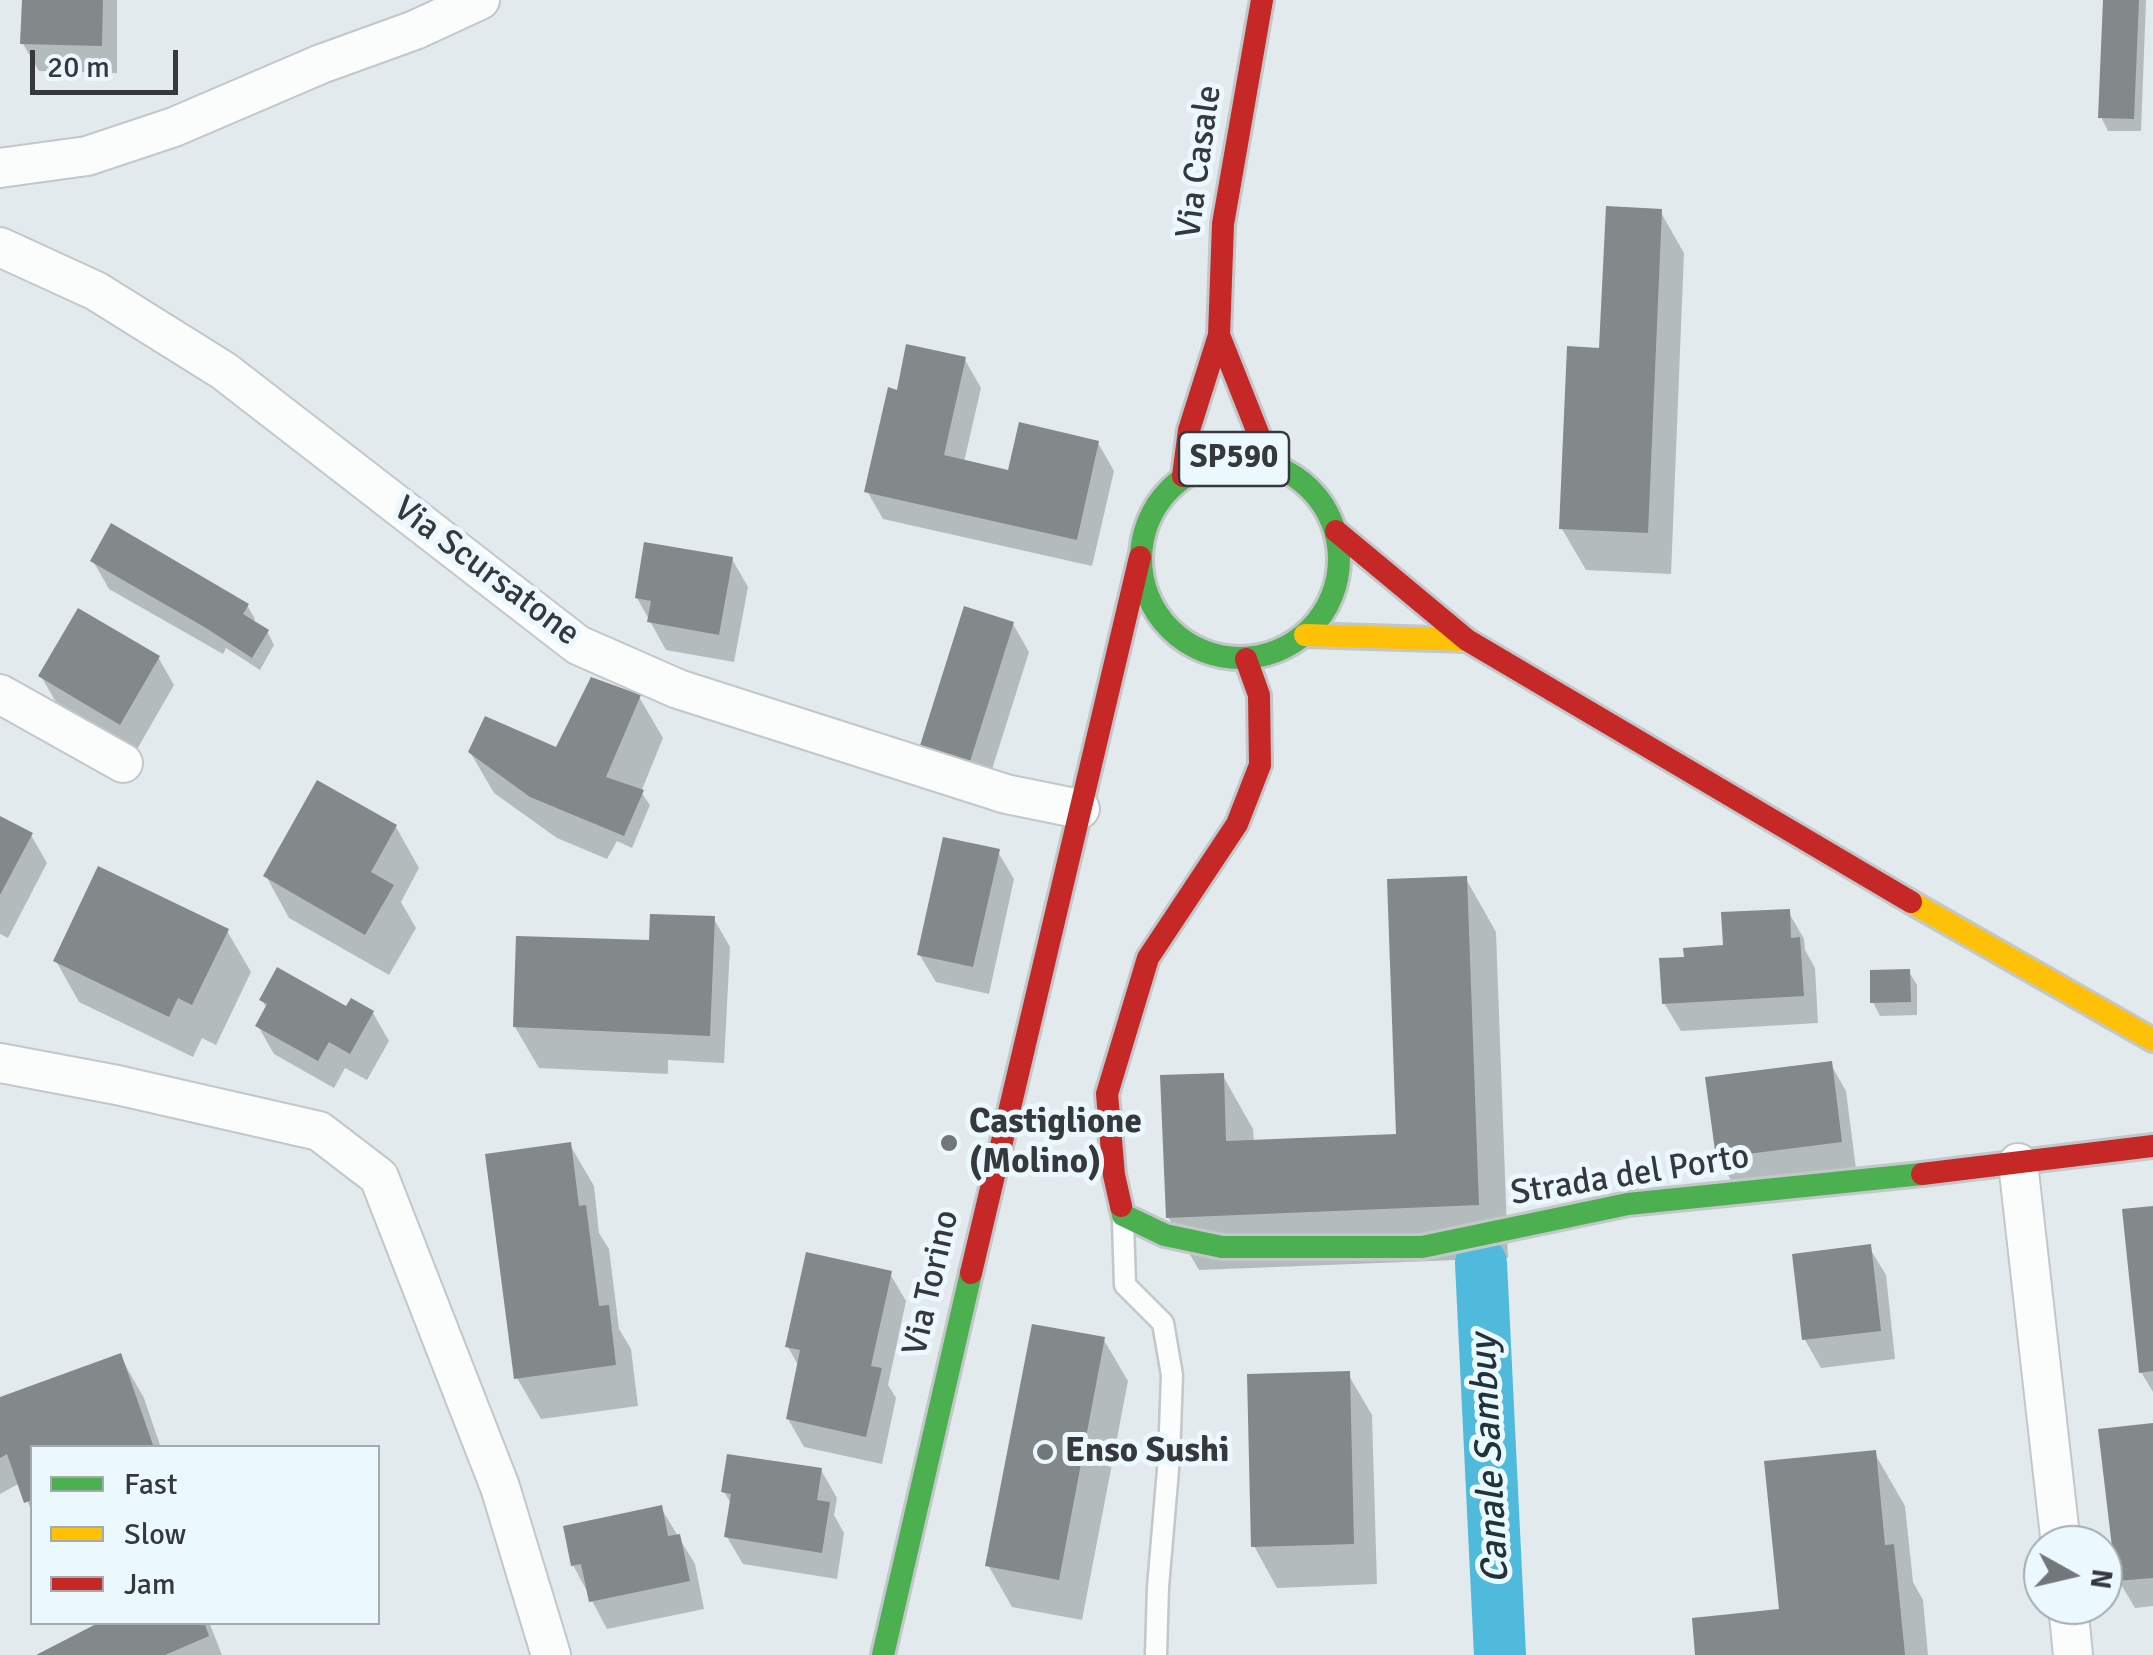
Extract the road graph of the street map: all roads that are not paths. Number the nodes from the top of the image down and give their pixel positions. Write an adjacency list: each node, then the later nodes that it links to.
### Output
1 (480, 0): 3 (street)
2 (1262, 0): 5 (main road, Via Casale / SP590)
3 (0, 168)
4 (0, 247): 17 (street, Via Scursatone)
5 (1219, 335): 6 (main road, SP590); 7 (main road, SP590)
6 (1270, 463): 7 (main road, SP590); 8 (main road, SP590)
7 (1183, 476): 9 (main road, SP590)
8 (1336, 531): 10 (main road); 11 (main road)
9 (1140, 557): 12 (main road); 15 (main road, SP590)
10 (1304, 635): 11 (main road); 12 (main road)
11 (1467, 640): 18 (main road)
12 (1246, 659): 22 (main road)
13 (0, 694): 16 (street)
14 (1124, 710): 15 (main road, SP590)
15 (1096, 754): 17 (main road, Via Torino / SP590)
16 (123, 764)
17 (1080, 810): 26 (main road, Via Torino / SP590)
18 (2153, 1040)
19 (0, 1064): 25 (street)
20 (2153, 1146): 21 (main road, Strada del Porto)
21 (2018, 1163): 22 (main road, Strada del Porto); 23 (street)
22 (1123, 1215): 27 (lane)
23 (2059, 1525)
24 (2070, 1625): 28 (street)
25 (551, 1655)
26 (882, 1655)
27 (1156, 1655)
28 (2073, 1655)

